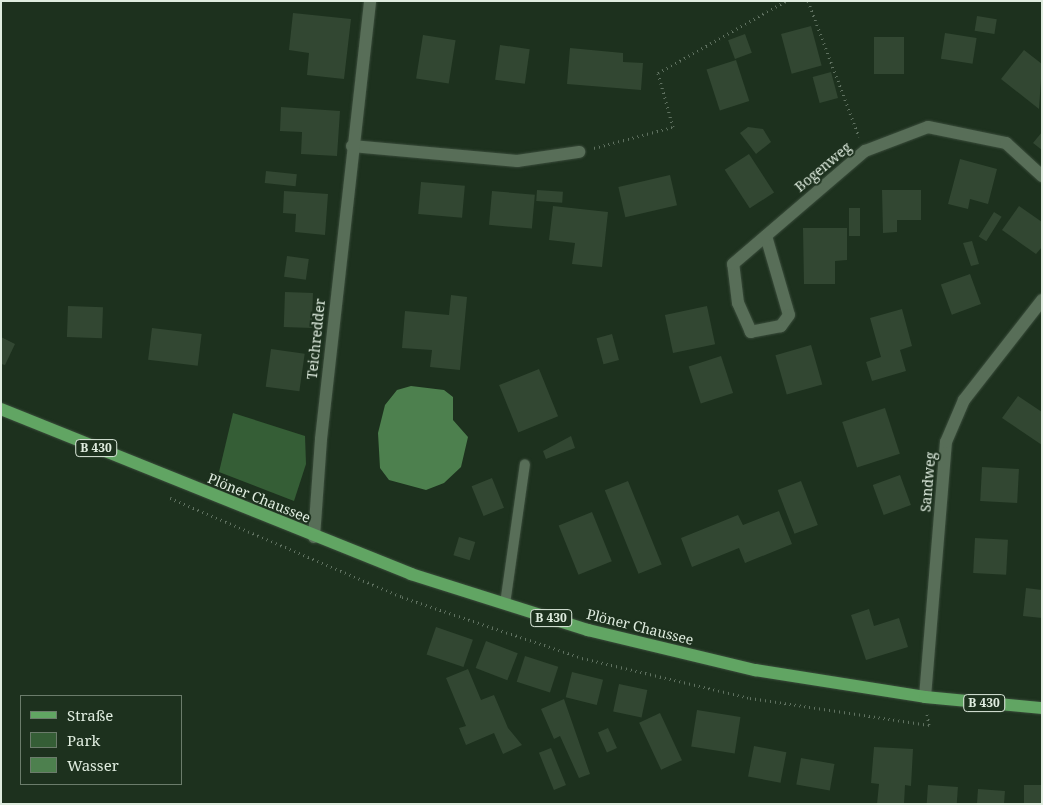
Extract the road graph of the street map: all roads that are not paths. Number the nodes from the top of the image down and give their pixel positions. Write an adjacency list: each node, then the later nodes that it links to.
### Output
1 (370, 1): 2 (street, Teichredder)
2 (352, 146): 3 (street); 9 (street, Teichredder)
3 (579, 152)
4 (1042, 176): 5 (street, Bogenweg)
5 (766, 236): 5 (street, Bogenweg)
6 (1042, 300): 11 (street, Sandweg)
7 (1, 409): 9 (main road, Plöner Chaussee / B 430)
8 (526, 464): 10 (lane)
9 (314, 537): 10 (main road, Plöner Chaussee / B 430)
10 (505, 604): 11 (main road, Plöner Chaussee / B 430)
11 (926, 697): 12 (main road, Plöner Chaussee / B 430)
12 (1042, 708)

